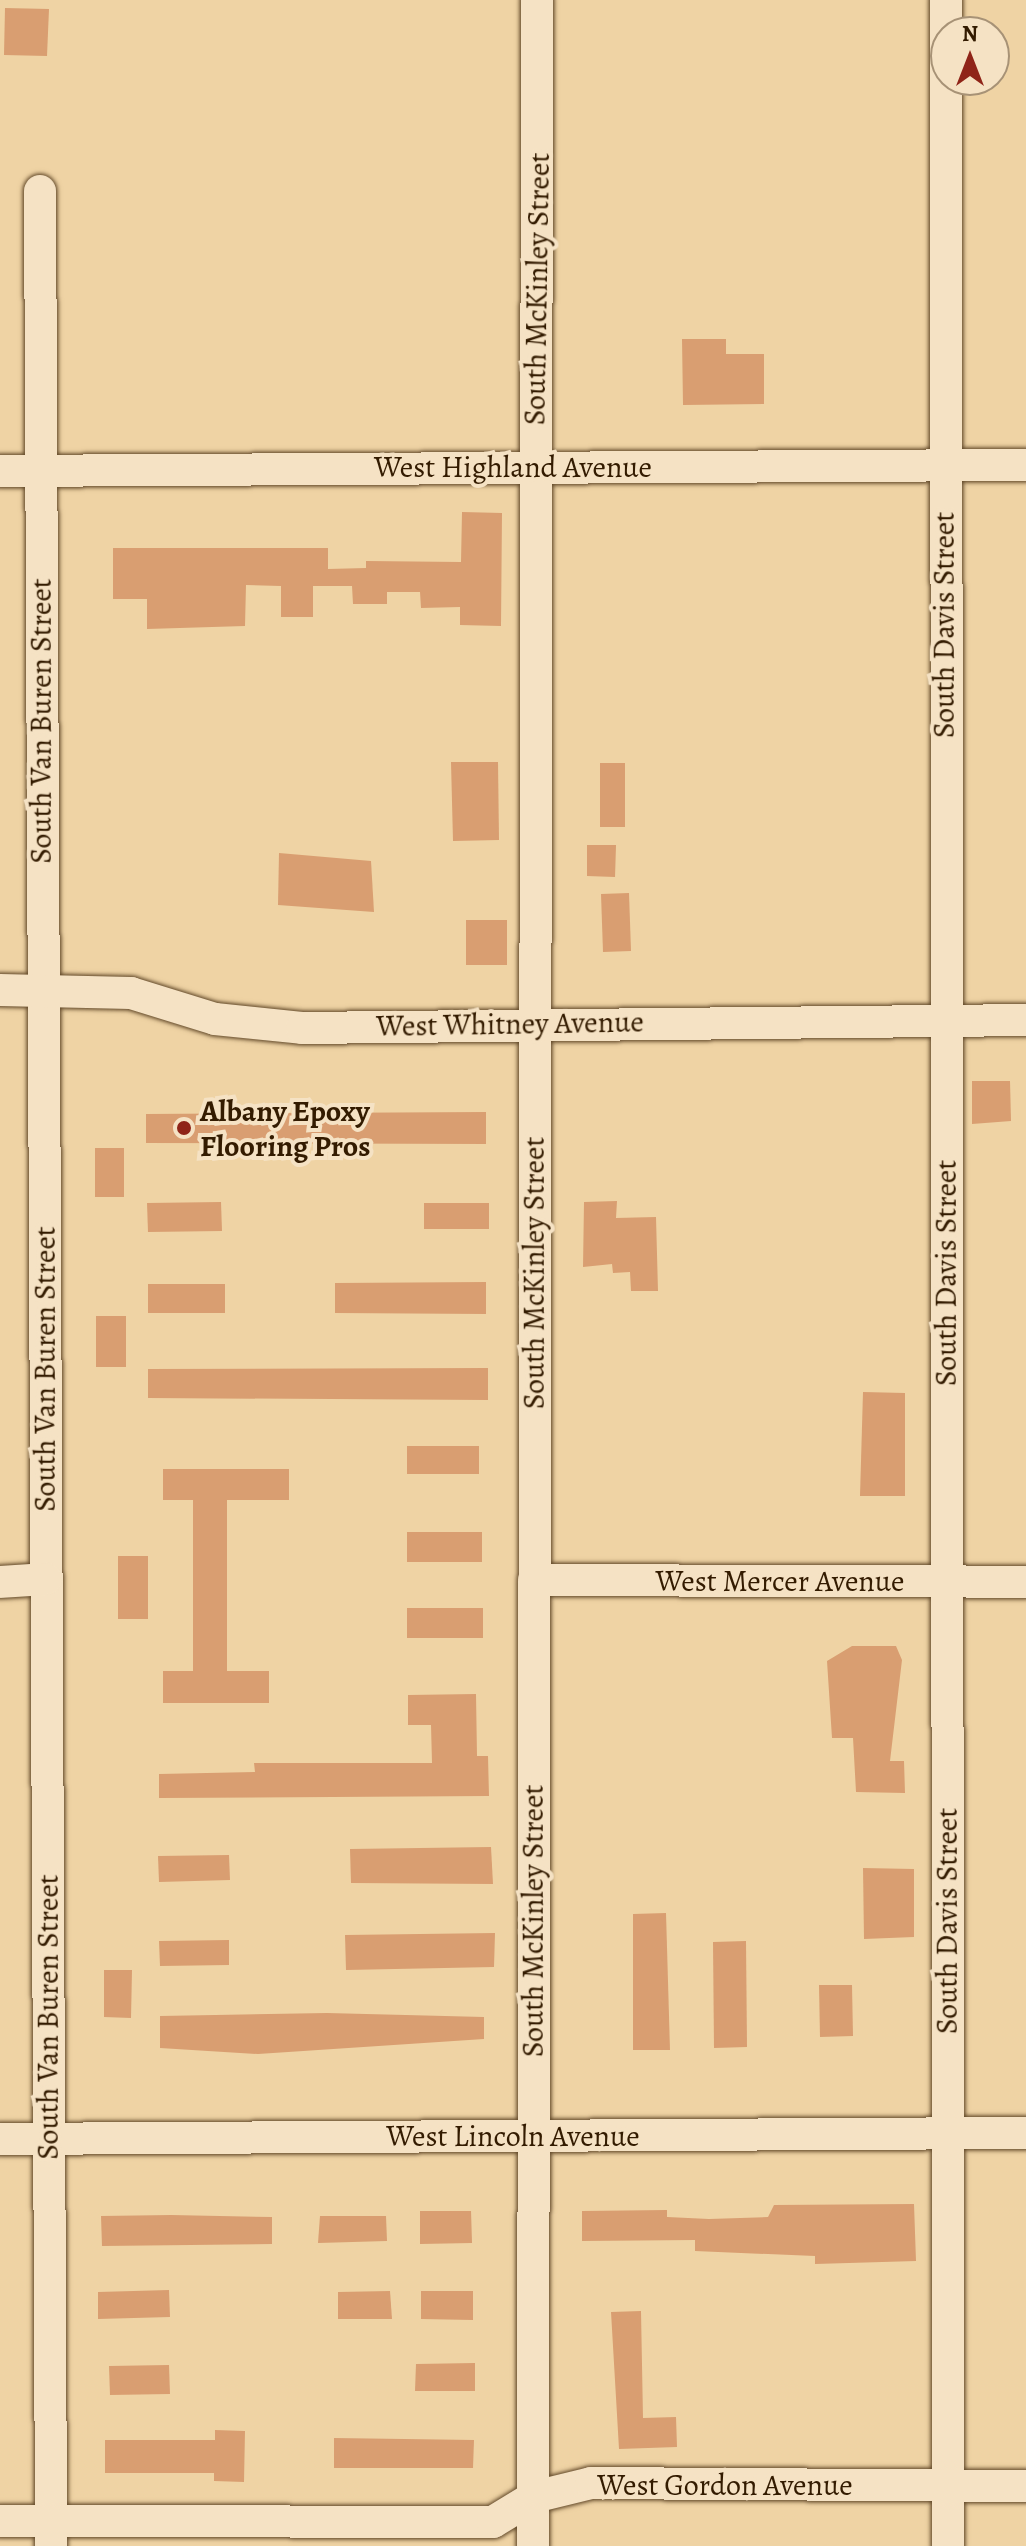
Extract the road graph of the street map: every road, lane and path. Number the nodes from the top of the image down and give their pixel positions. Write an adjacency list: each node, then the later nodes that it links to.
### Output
1 (537, 0): 6 (street, South McKinley Street)
2 (946, 0): 4 (street, South Davis Street)
3 (40, 191): 8 (street, South Van Buren Street)
4 (944, 465): 5 (street, West Highland Avenue); 6 (street, West Highland Avenue); 11 (street, South Davis Street)
5 (1026, 465)
6 (535, 467): 8 (street, West Highland Avenue); 13 (street, South McKinley Street)
7 (0, 471): 8 (street, West Highland Avenue)
8 (39, 471): 10 (street, South Van Buren Street)
9 (0, 990): 10 (street, West Whitney Avenue)
10 (45, 990): 13 (street, West Whitney Avenue); 14 (street, South Van Buren Street)
11 (944, 1020): 12 (street, West Whitney Avenue); 13 (street, West Whitney Avenue); 16 (street, South Davis Street)
12 (1026, 1020)
13 (533, 1022): 15 (street, South McKinley Street)
14 (46, 1579): 17 (street); 22 (street, South Van Buren Street)
15 (534, 1580): 16 (street, West Mercer Avenue); 21 (street, South McKinley Street)
16 (946, 1581): 18 (street, West Mercer Avenue); 19 (street, South Davis Street)
17 (0, 1582)
18 (1026, 1582)
19 (949, 2133): 20 (street, West Lincoln Avenue); 21 (street, West Lincoln Avenue); 24 (street, South Davis Street)
20 (1026, 2133)
21 (532, 2136): 22 (street, West Lincoln Avenue); 26 (street, South McKinley Street)
22 (48, 2137): 23 (street, West Lincoln Avenue); 28 (street, South Van Buren Street)
23 (0, 2139)
24 (947, 2486): 25 (street, West Gordon Avenue); 26 (street, West Gordon Avenue); 30 (street, South Davis Street)
25 (1026, 2486)
26 (534, 2497): 28 (street, West Gordon Avenue); 29 (street, South McKinley Street)
27 (0, 2521): 28 (street, West Gordon Avenue)
28 (51, 2533)
29 (533, 2546)
30 (948, 2546)

